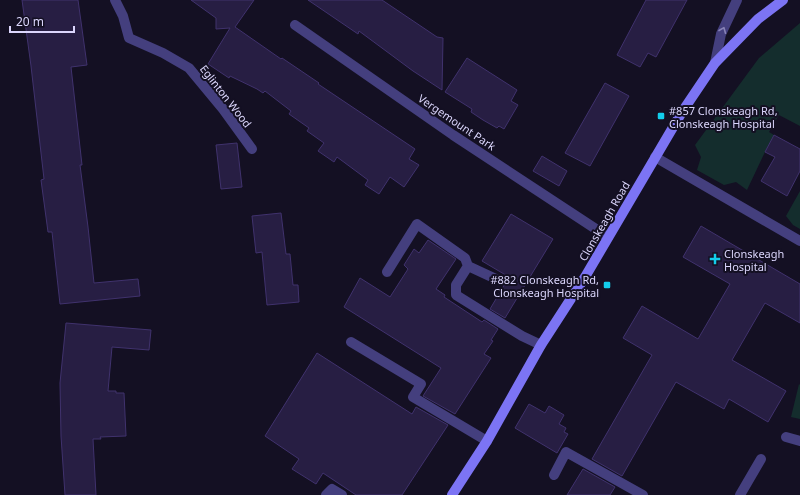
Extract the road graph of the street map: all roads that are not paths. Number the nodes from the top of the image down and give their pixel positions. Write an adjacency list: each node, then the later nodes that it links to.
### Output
1 (115, 0): 6 (street, Eglinton Wood)
2 (737, 0): 5 (street, Clonskeagh Road, one-way to 2)
3 (783, 0): 5 (main road, Clonskeagh Road)
4 (295, 25): 8 (street, Vergemount Park)
5 (715, 63): 7 (main road, Clonskeagh Road)
6 (252, 149)
7 (655, 157): 8 (main road, Clonskeagh Road); 9 (street)
8 (608, 237): 14 (main road, Clonskeagh Road)
9 (800, 241)
10 (468, 266): 11 (street); 12 (street); 14 (street)
11 (387, 272)
12 (496, 279)
13 (351, 342): 16 (street)
14 (541, 345): 16 (main road, Clonskeagh Road)
15 (786, 437): 17 (street)
16 (487, 441): 22 (main road, Clonskeagh Road)
17 (800, 441)
18 (761, 459): 24 (street)
19 (554, 475): 23 (street)
20 (326, 495): 21 (street)
21 (342, 495)
22 (452, 495)
23 (643, 495)
24 (740, 495)

